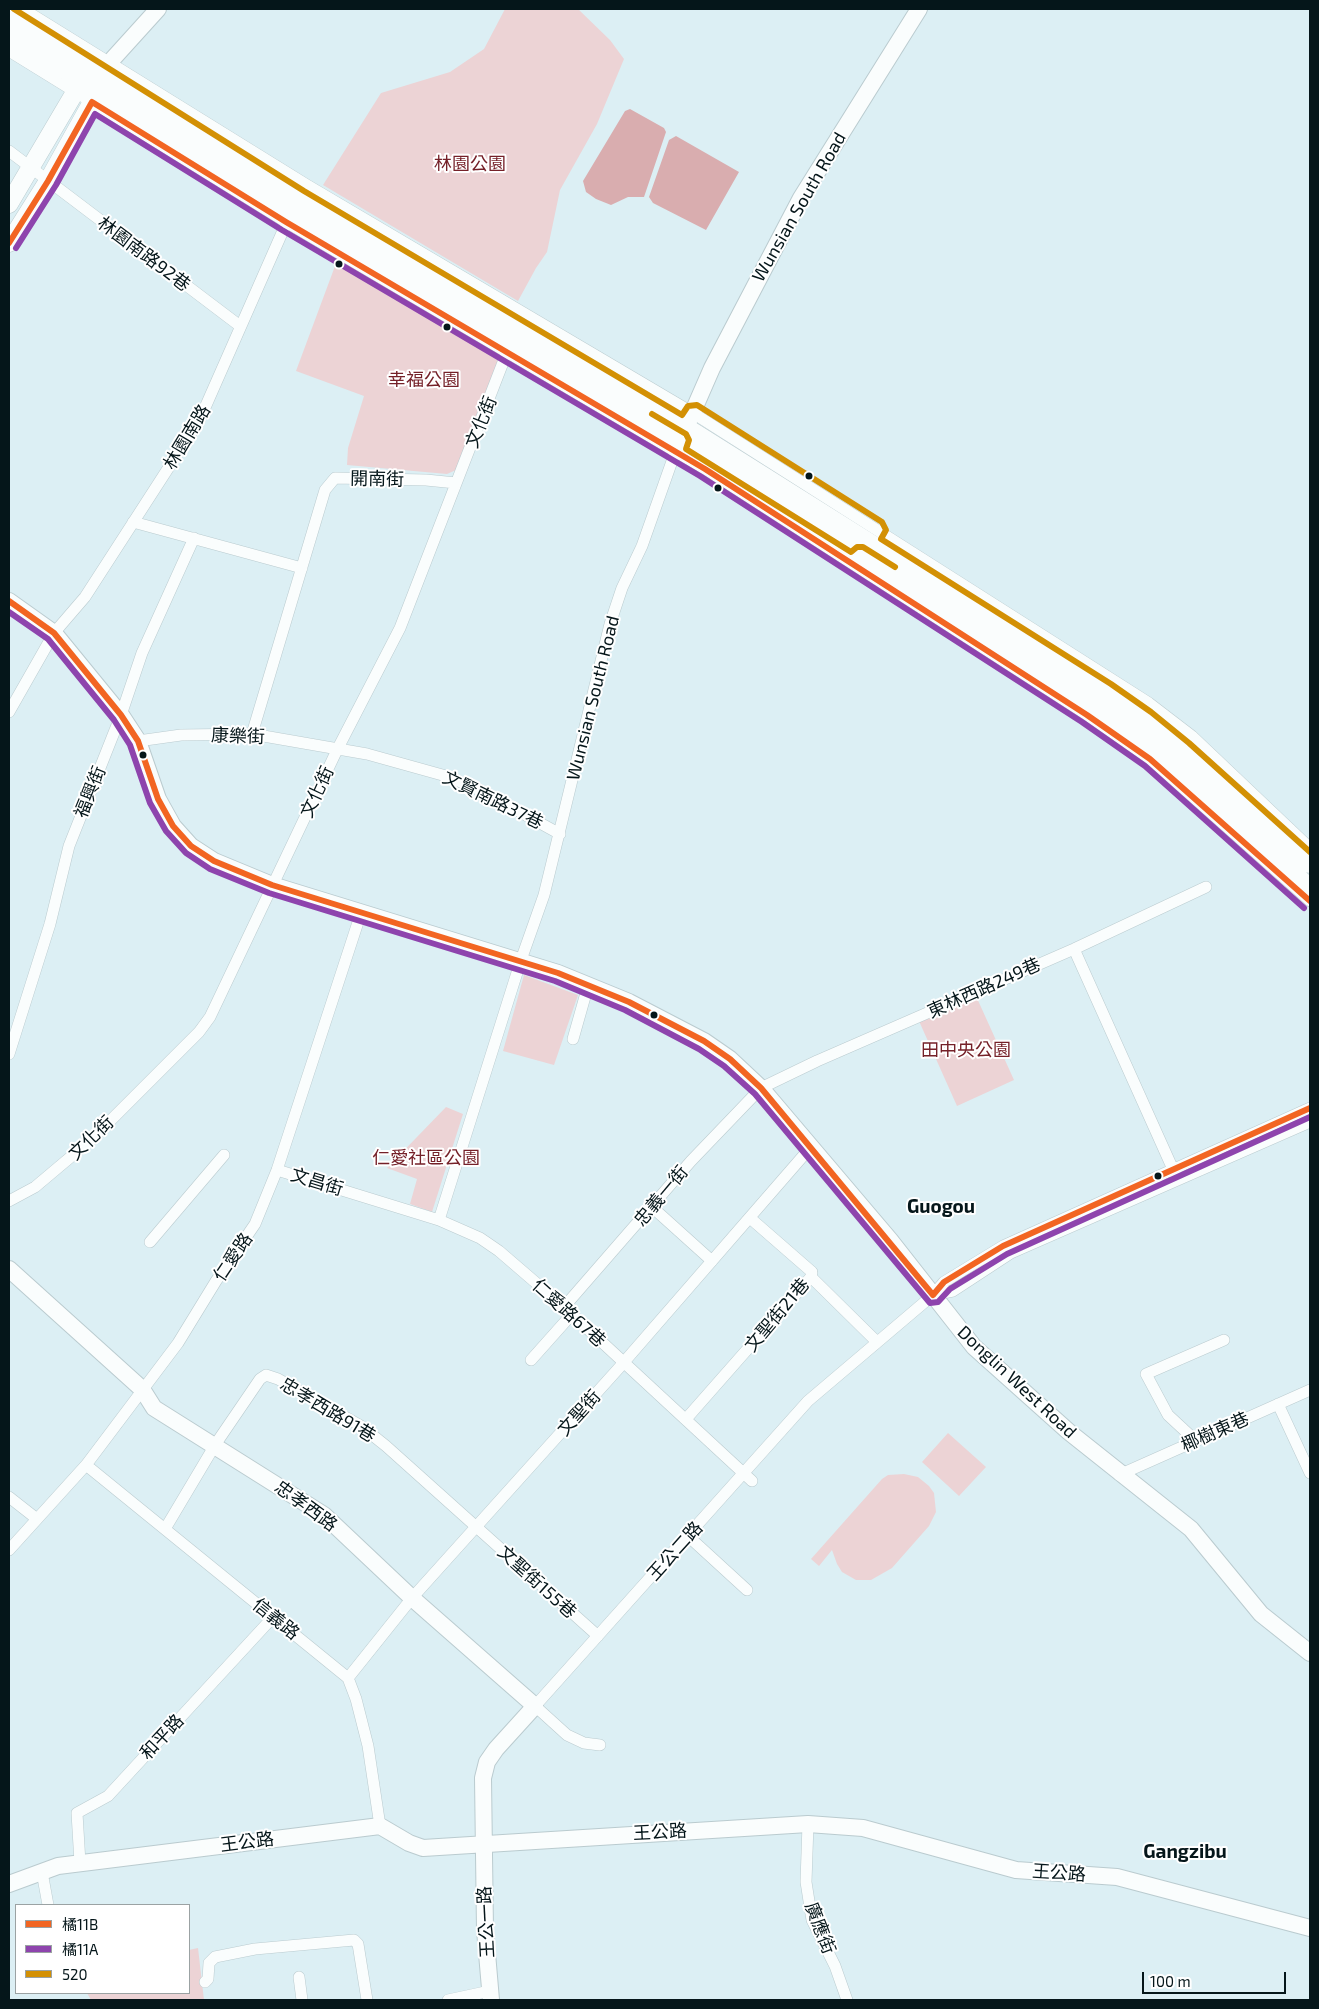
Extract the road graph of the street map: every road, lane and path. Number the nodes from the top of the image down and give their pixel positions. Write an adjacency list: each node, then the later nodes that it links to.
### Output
1 (23, 9): 7 (street)
2 (158, 9): 7 (street)
3 (919, 9): 18 (street, Wunsian South Road)
4 (9, 16): 7 (main road)
5 (9, 35): 8 (main road)
6 (9, 51): 8 (street)
7 (105, 68): 8 (main road); 9 (main road); 14 (main road)
8 (79, 87): 9 (main road); 11 (main road)
9 (95, 97): 12 (main road); 14 (main road)
10 (9, 151): 11 (street, 林園南路92巷)
11 (31, 168): 12 (street, 林園南路92巷); 13 (main road)
12 (48, 181): 15 (main road); 16 (street, 林園南路92巷)
13 (9, 204)
14 (296, 205): 16 (street, 林園南路); 17 (main road); 17 (street)
15 (9, 244)
16 (240, 326): 20 (street, 林園南路)
17 (513, 333): 18 (main road); 18 (street); 19 (street, 文化街)
18 (684, 433): 22 (main road); 22 (street); 34 (street, Wunsian South Road)
19 (456, 483): 23 (street, 開南街); 31 (street, 文化街)
20 (134, 522): 21 (street); 25 (street, 林園南路)
21 (194, 538): 23 (street); 27 (street, 福興街)
22 (865, 548): 28 (main road); 32 (main road)
23 (302, 568): 29 (street, 開南街)
24 (9, 601): 25 (street, Donglin West Road)
25 (54, 633): 26 (street, 林園南路); 27 (street, Donglin West Road)
26 (9, 712)
27 (121, 715): 30 (street, Donglin West Road); 46 (street, 福興街)
28 (1175, 733): 32 (street); 33 (main road)
29 (252, 734): 30 (street, 康樂街); 31 (street, 康樂街)
30 (138, 742): 37 (street, Donglin West Road)
31 (337, 750): 34 (street, 文賢南路37巷); 37 (street, 文化街)
32 (1156, 757): 39 (main road); 40 (street)
33 (1276, 825): 35 (street); 36 (main road)
34 (560, 834): 43 (street, Wunsian South Road)
35 (1310, 848)
36 (1310, 864)
37 (272, 885): 41 (street, Donglin West Road); 55 (street, 文化街)
38 (1206, 887): 42 (street, 東林西路249巷)
39 (1310, 888)
40 (1310, 901)
41 (361, 913): 43 (street, Donglin West Road); 52 (street, 仁愛路)
42 (1074, 949): 47 (street, 東林西路249巷); 53 (street)
43 (521, 960): 44 (street, Donglin West Road); 58 (street, Wunsian South Road)
44 (588, 986): 45 (street); 47 (street, Donglin West Road)
45 (573, 1039)
46 (9, 1054)
47 (761, 1088): 50 (street, Donglin West Road); 56 (street, 忠義一街)
48 (1310, 1108): 53 (street)
49 (1310, 1122): 53 (street)
50 (810, 1148): 57 (street, 文聖街); 63 (street, Donglin West Road)
51 (224, 1155): 59 (street)
52 (277, 1170): 54 (street, 文昌街); 69 (street, 仁愛路)
53 (1175, 1175): 63 (street)
54 (356, 1194): 58 (street, 仁愛路67巷)
55 (9, 1201)
56 (652, 1207): 60 (street); 64 (street, 忠義一街)
57 (750, 1218): 60 (street, 文聖街); 62 (street, 文聖街21巷)
58 (439, 1220): 64 (street, 仁愛路67巷)
59 (150, 1242)
60 (712, 1261): 68 (street, 文聖街)
61 (9, 1269): 69 (street, 忠孝西路)
62 (811, 1277): 66 (street); 72 (street, 文聖街21巷)
63 (933, 1295): 66 (street, 王公二路); 78 (street, Donglin West Road)
64 (568, 1310): 67 (street, 忠義一街); 68 (street, 仁愛路67巷)
65 (1224, 1340): 73 (street)
66 (876, 1341): 79 (street, 王公二路)
67 (531, 1360)
68 (624, 1362): 72 (street, 仁愛路67巷); 82 (street, 文聖街)
69 (142, 1389): 74 (street, 忠孝西路); 76 (street, 仁愛路)
70 (1310, 1390): 71 (street, 椰樹東巷)
71 (1278, 1404): 73 (street, 椰樹東巷); 77 (street)
72 (686, 1419): 79 (street, 仁愛路67巷)
73 (1196, 1440): 78 (street, 椰樹東巷)
74 (214, 1446): 75 (street, 忠孝西路91巷); 83 (street); 87 (street, 忠孝西路)
75 (386, 1446): 82 (street, 文聖街155巷)
76 (86, 1465): 81 (street, 仁愛路); 83 (street, 信義路)
77 (1310, 1473)
78 (1119, 1475): 90 (street, Donglin West Road)
79 (748, 1477): 84 (street, 王公二路)
80 (9, 1496): 81 (street)
81 (37, 1519): 85 (street, 仁愛路)
82 (476, 1527): 87 (street, 文聖街); 89 (street, 文聖街155巷)
83 (165, 1529): 88 (street, 信義路)
84 (688, 1536): 86 (street); 89 (street, 王公二路)
85 (9, 1550)
86 (747, 1590)
87 (412, 1598): 91 (street, 文聖街); 92 (street, 忠孝西路)
88 (274, 1616): 91 (street, 信義路); 97 (street, 和平路)
89 (598, 1636): 92 (street, 王公二路)
90 (1310, 1652)
91 (348, 1678): 95 (street, 信義路)
92 (535, 1706): 93 (street, 忠孝西路); 96 (street, 王公二路)
93 (600, 1745)
94 (808, 1824): 96 (street, 王公路); 101 (street, 王公路); 108 (street, 廣應街)
95 (380, 1826): 96 (street, 王公路); 97 (street, 王公路)
96 (482, 1843): 104 (street, 王公一路)
97 (80, 1863): 98 (street, 王公路)
98 (42, 1872): 99 (street, 王公路); 100 (street)
99 (9, 1884)
100 (48, 1904)
101 (1310, 1928)
102 (299, 1977): 105 (street)
103 (204, 1982): 106 (street)
104 (491, 1996): 107 (street)
105 (302, 2000)
106 (367, 2000)
107 (448, 2000)
108 (848, 2000)

